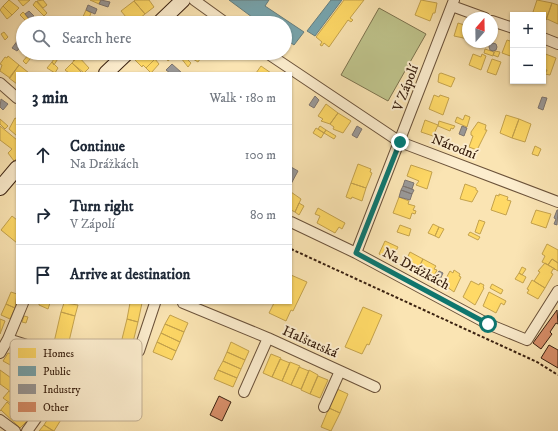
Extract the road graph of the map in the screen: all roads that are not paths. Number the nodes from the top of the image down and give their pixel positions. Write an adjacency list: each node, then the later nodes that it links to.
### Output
1 (183, 0): 5 (street)
2 (194, 0): 6 (street)
3 (453, 3): 4 (street); 18 (street, V Zápolí)
4 (472, 12)
5 (166, 16)
6 (216, 16)
7 (498, 22): 8 (street)
8 (510, 27)
9 (546, 39): 10 (street)
10 (558, 44)
11 (120, 60): 13 (street)
12 (276, 60): 14 (street, Národní)
13 (107, 72)
14 (291, 72)
15 (292, 73): 18 (street, Národní)
16 (0, 83): 17 (street)
17 (16, 97)
18 (400, 142): 21 (street, Národní); 23 (street, V Zápolí)
19 (16, 169): 20 (street)
20 (0, 188)
21 (558, 202)
22 (292, 222): 23 (street, Na Drážkách)
23 (356, 253): 24 (street, Na Drážkách)
24 (558, 291)
25 (23, 304): 29 (street)
26 (155, 304): 30 (street)
27 (185, 304): 28 (street, Halštatská)
28 (268, 338): 32 (street, Halštatská); 34 (street, Halštatská)
29 (8, 339): 31 (street)
30 (142, 342)
31 (0, 353)
32 (340, 371): 33 (street, Halštatská); 35 (street, Halštatská)
33 (375, 387)
34 (244, 392)
35 (324, 407)
36 (0, 420): 38 (street)
37 (35, 421): 39 (street)
38 (14, 431)
39 (27, 431)

